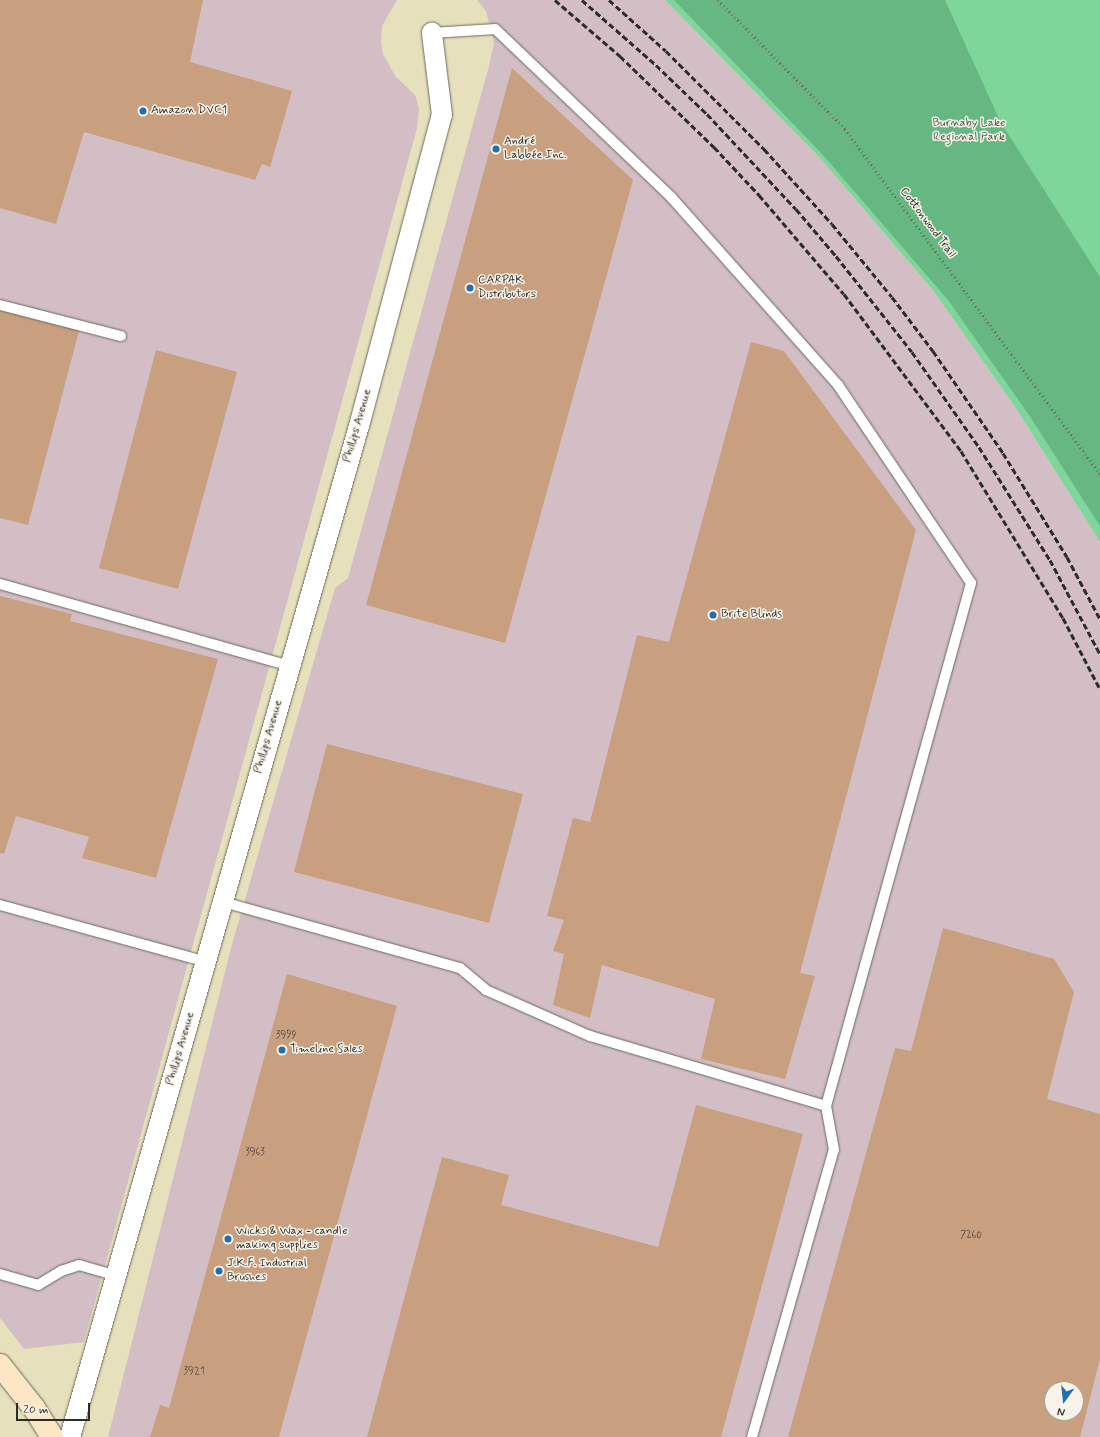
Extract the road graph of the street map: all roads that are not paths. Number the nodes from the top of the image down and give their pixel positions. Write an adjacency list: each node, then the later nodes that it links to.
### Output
1 (432, 34): 5 (street, Phillips Avenue); 9 (lane)
2 (0, 305): 3 (lane)
3 (121, 336)
4 (0, 584): 5 (lane)
5 (289, 666): 6 (street, Phillips Avenue)
6 (223, 902): 8 (street, Phillips Avenue); 9 (lane)
7 (0, 905): 8 (lane)
8 (207, 962): 11 (street, Phillips Avenue)
9 (826, 1106): 15 (lane)
10 (0, 1274): 11 (lane)
11 (115, 1275): 14 (street, Phillips Avenue)
12 (0, 1365): 13 (street)
13 (52, 1437)
14 (70, 1437)
15 (752, 1437)

